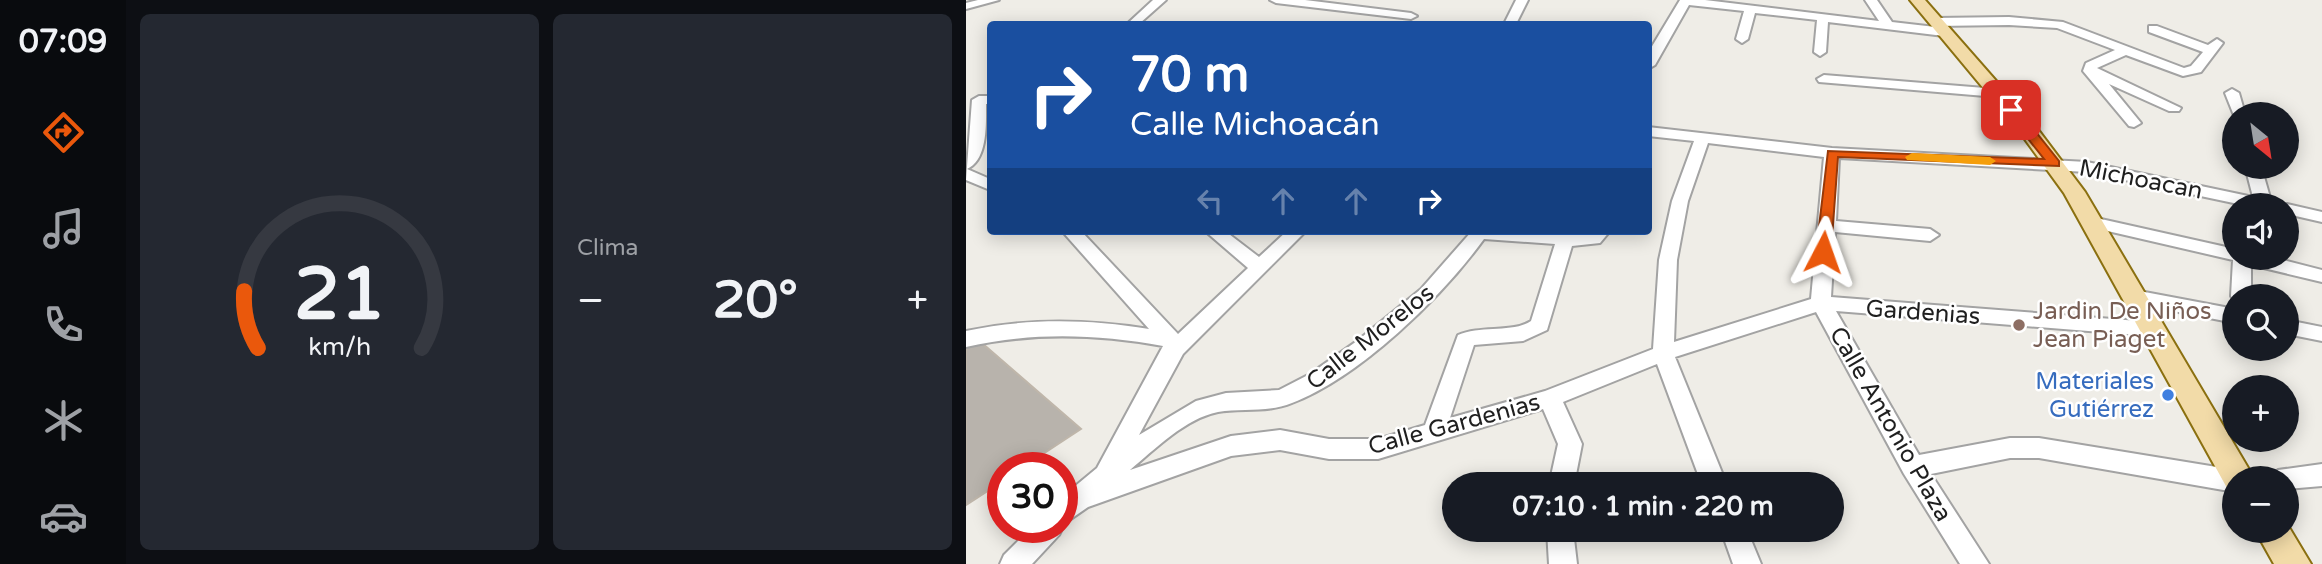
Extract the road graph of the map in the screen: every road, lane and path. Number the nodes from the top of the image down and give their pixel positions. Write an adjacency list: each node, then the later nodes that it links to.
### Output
1 (1160, 0): 14 (street)
2 (1276, 0): 11 (street)
3 (1521, 0): 16 (street)
4 (1871, 0): 17 (street)
5 (1917, 0): 18 (main road)
6 (1685, 1): 9 (street); 23 (street)
7 (995, 4): 8 (street)
8 (966, 6)
9 (1744, 6): 10 (street); 20 (street)
10 (1768, 6): 13 (street)
11 (1381, 12): 12 (street); 15 (street)
12 (1411, 16)
13 (1823, 17): 17 (street); 22 (street)
14 (1136, 21)
15 (1368, 21)
16 (1511, 21)
17 (1888, 26): 18 (street)
18 (1940, 27): 21 (street); 26 (main road)
19 (2153, 29): 21 (street)
20 (1742, 39)
21 (2126, 50): 24 (street)
22 (1819, 52)
23 (1652, 58)
24 (2090, 71): 30 (street); 31 (street)
25 (1824, 79): 26 (street)
26 (1997, 93): 35 (main road)
27 (2232, 93): 29 (street)
28 (982, 100): 36 (street)
29 (2235, 102)
30 (2174, 108)
31 (2134, 124)
32 (1652, 132): 33 (street)
33 (1702, 139): 34 (street); 64 (street)
34 (1832, 153): 35 (street); 43 (street, Calle Antonio Plaza)
35 (2055, 164): 39 (street, Michoacan); 42 (main road)
36 (966, 165)
37 (966, 174): 38 (street)
38 (987, 184)
39 (2222, 195)
40 (2299, 212): 41 (street)
41 (2322, 217)
42 (2092, 222): 52 (street); 56 (main road)
43 (1825, 226): 49 (street); 57 (street, Calle Antonio Plaza)
44 (1075, 235): 63 (street)
45 (1219, 235): 53 (street)
46 (1293, 235): 53 (street)
47 (1478, 235): 71 (street, Calle Morelos)
48 (1512, 235): 51 (street)
49 (1930, 235)
50 (1595, 236): 51 (street)
51 (1565, 240): 66 (street)
52 (2222, 252)
53 (1259, 267): 63 (street)
54 (2298, 270): 55 (street)
55 (2322, 276)
56 (2134, 297): 58 (street); 59 (main road)
57 (1821, 303): 59 (street, Gardenias); 64 (street, Calle Gardenias); 68 (street, Calle Antonio Plaza)
58 (2222, 314)
59 (2151, 329): 67 (main road)
60 (2299, 329): 61 (street)
61 (2322, 334)
62 (966, 339): 63 (street)
63 (1173, 345): 71 (street)
64 (1662, 353): 65 (street, Calle Gardenias); 70 (street)
65 (1550, 398): 66 (street, Calle Gardenias); 69 (street)
66 (1434, 432): 75 (street, Calle Gardenias)
67 (2229, 466)
68 (1913, 467): 73 (street); 84 (street, Calle Antonio Plaza)
69 (1564, 472)
70 (1710, 472)
71 (1105, 475): 75 (street, Calle Morelos)
72 (2322, 475): 74 (street)
73 (2222, 477)
74 (2299, 477)
75 (1081, 498): 76 (street, Calle Morelos)
76 (1078, 500)
77 (1561, 542): 82 (street)
78 (1739, 542): 83 (street)
79 (1034, 543): 81 (street)
80 (2280, 543): 85 (main road)
81 (1014, 564)
82 (1563, 564)
83 (1747, 564)
84 (1975, 564)
85 (2294, 564)

